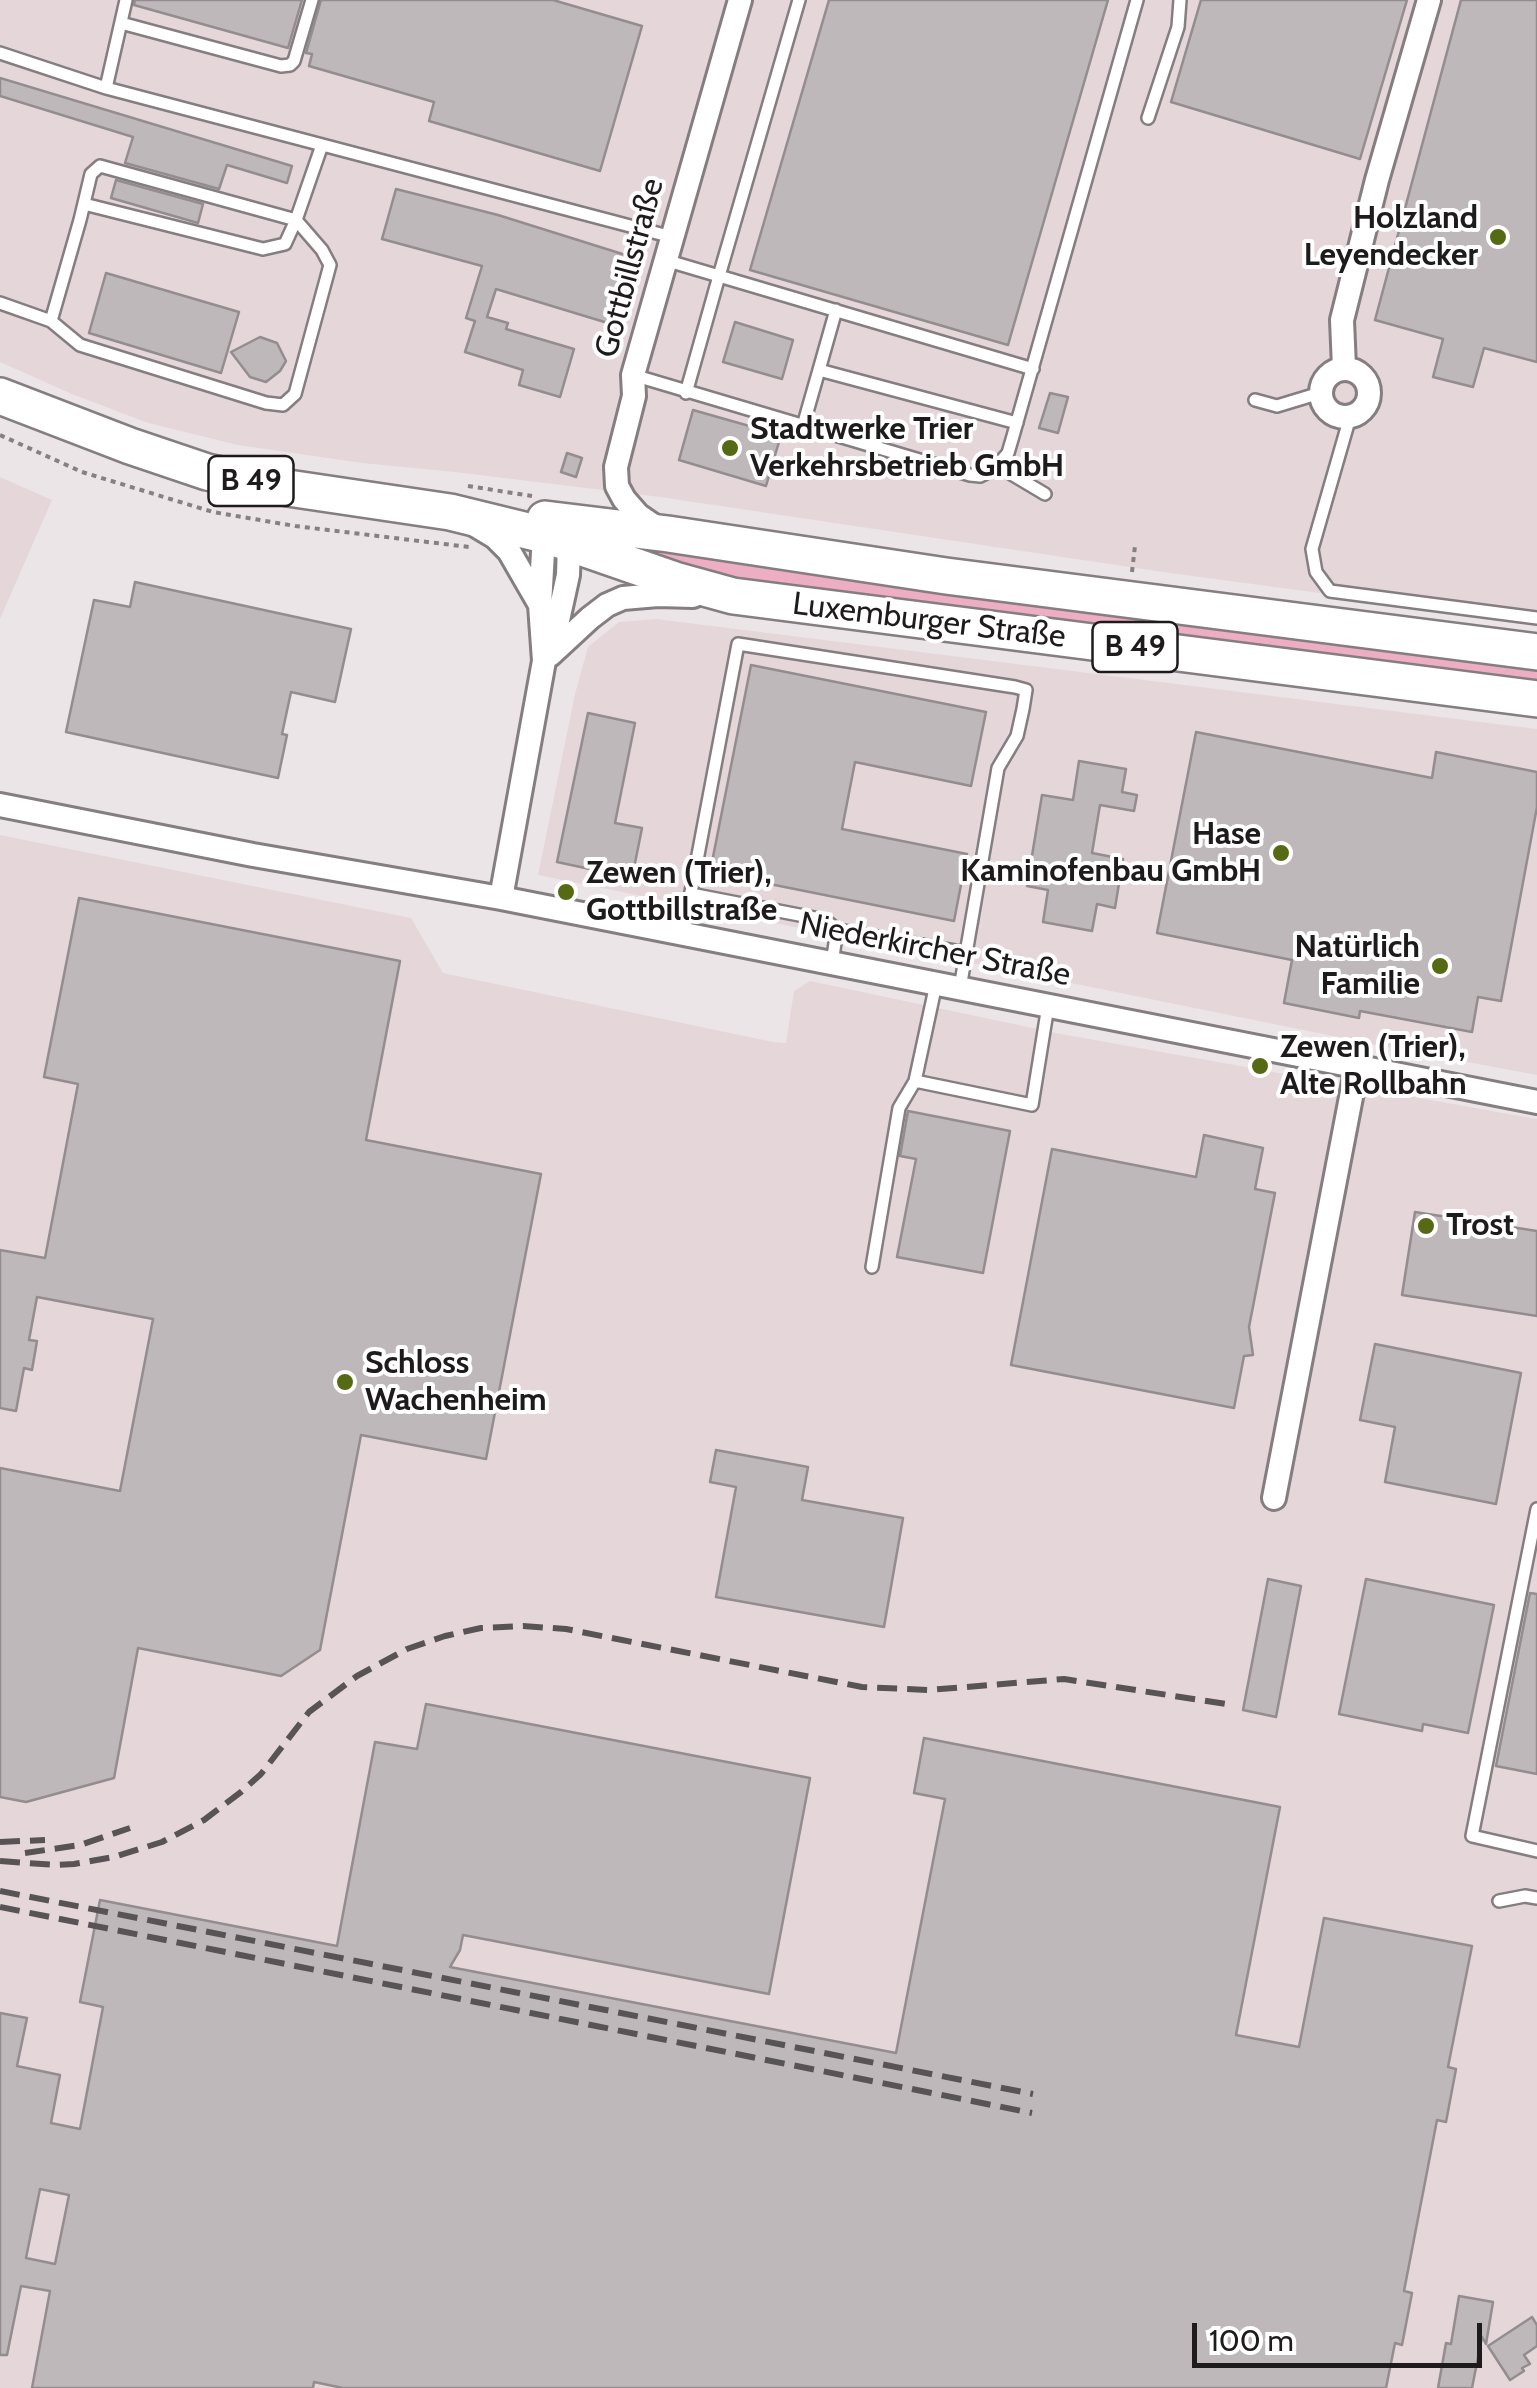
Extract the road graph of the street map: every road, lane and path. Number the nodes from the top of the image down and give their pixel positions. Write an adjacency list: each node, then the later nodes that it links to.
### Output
1 (126, 0): 8 (lane)
2 (312, 0): 8 (lane)
3 (740, 0): 15 (street, Gottbillstraße)
4 (799, 0): 16 (lane)
5 (1137, 0): 20 (lane)
6 (1180, 0): 11 (lane)
7 (1430, 0): 21 (street)
8 (121, 24): 10 (lane)
9 (0, 53): 10 (lane)
10 (106, 88): 12 (lane)
11 (1148, 118)
12 (322, 145): 14 (lane); 15 (lane)
13 (84, 204): 14 (lane); 14 (lane); 19 (lane)
14 (296, 220): 19 (lane)
15 (668, 249): 16 (lane); 23 (street, Gottbillstraße)
16 (718, 276): 18 (lane); 24 (lane)
17 (0, 303): 19 (lane)
18 (836, 310): 20 (lane); 22 (lane)
19 (52, 321)
20 (1032, 368): 29 (lane)
21 (1344, 368): 25 (street); 28 (street)
22 (819, 370): 29 (lane); 30 (lane)
23 (633, 376): 24 (lane); 36 (street, Gottbillstraße)
24 (686, 392): 30 (lane)
25 (1320, 393): 27 (lane); 28 (street)
26 (0, 396): 34 (main road, Luxemburger Straße / B 49)
27 (1254, 400)
28 (1350, 418): 42 (lane)
29 (1017, 423): 32 (lane)
30 (802, 426): 32 (lane)
31 (0, 434): 38 (path)
32 (998, 466): 33 (lane)
33 (1045, 494)
34 (459, 500): 35 (main road, Luxemburger Straße / B 49); 35 (path); 41 (street)
35 (555, 524): 36 (main road, Luxemburger Straße / B 49); 40 (main road, Luxemburger Straße / B 49); 41 (street); 44 (street)
36 (668, 534): 43 (main road, Luxemburger Straße / B 49)
37 (1135, 546): 39 (path)
38 (473, 548)
39 (1132, 577)
40 (733, 596): 44 (street); 45 (main road, Luxemburger Straße / B 49)
41 (540, 604): 44 (street)
42 (1537, 618)
43 (1537, 652)
44 (544, 661): 48 (street)
45 (1537, 699)
46 (0, 805): 48 (street, Niederkircher Straße)
47 (691, 894): 49 (lane); 50 (lane); 51 (lane)
48 (501, 898): 50 (street, Niederkircher Straße)
49 (837, 930): 51 (lane); 52 (lane)
50 (683, 934): 52 (street, Niederkircher Straße)
51 (966, 953): 54 (lane)
52 (832, 963): 53 (street, Niederkircher Straße)
53 (936, 984): 54 (street, Niederkircher Straße); 57 (lane)
54 (960, 988): 55 (street, Niederkircher Straße)
55 (1048, 1006): 56 (street, Niederkircher Straße); 57 (lane)
56 (1357, 1066): 58 (street, Niederkircher Straße); 60 (street)
57 (915, 1082): 59 (lane)
58 (1537, 1102)
59 (872, 1267)
60 (1274, 1498)
61 (1537, 1509): 62 (lane)
62 (1537, 1851)
63 (1537, 1898): 64 (lane)
64 (1499, 1900)

